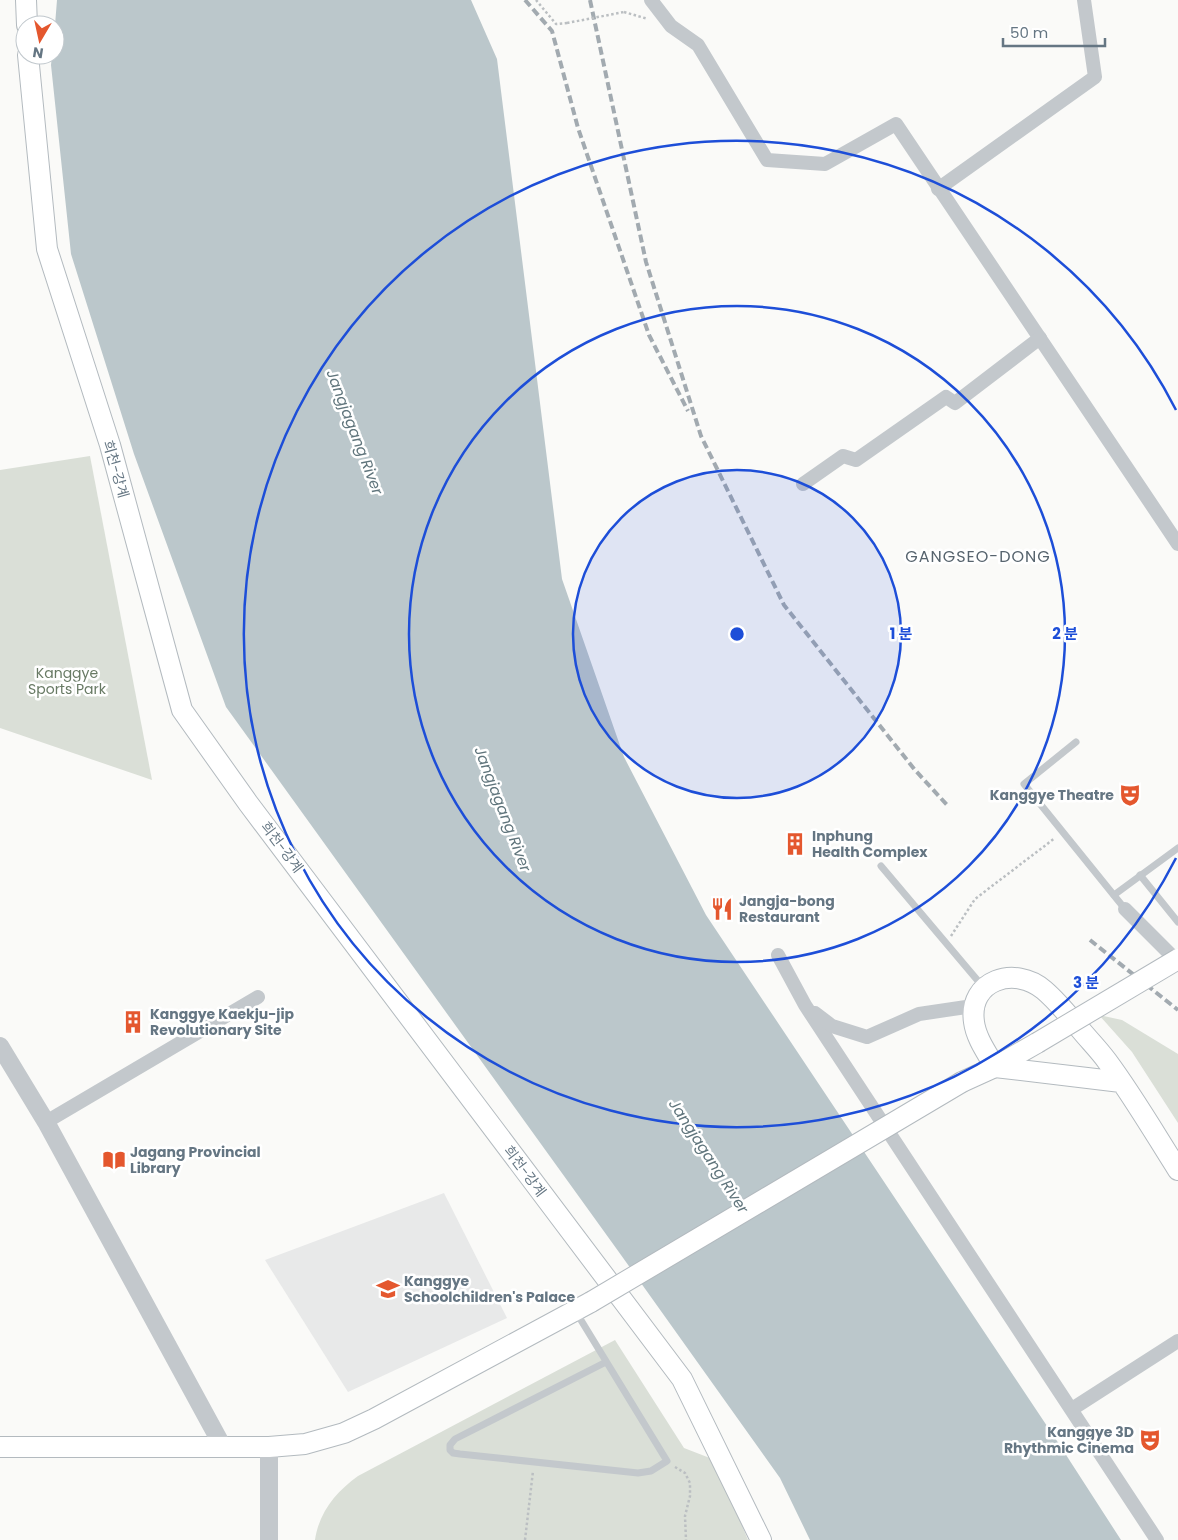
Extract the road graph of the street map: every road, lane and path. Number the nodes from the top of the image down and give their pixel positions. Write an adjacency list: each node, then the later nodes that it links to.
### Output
1 (26, 0): 6 (main road)
2 (536, 0): 5 (path, bridge)
3 (651, 0): 8 (street)
4 (1084, 0): 8 (street)
5 (624, 12)
6 (27, 15)
7 (29, 65): 44 (main road, 희천-강계)
8 (938, 188): 9 (street)
9 (1040, 338): 10 (street); 11 (street)
10 (803, 484)
11 (1178, 544)
12 (1076, 742): 13 (lane)
13 (1063, 831): 17 (lane); 20 (path)
14 (1178, 848): 16 (lane)
15 (881, 866): 20 (lane)
16 (1140, 875): 17 (lane); 19 (lane)
17 (1114, 895): 18 (lane)
18 (1125, 909): 22 (street)
19 (1178, 922)
20 (946, 943): 23 (lane)
21 (778, 955): 25 (street)
22 (1178, 960): 28 (main road, bridge)
23 (984, 988): 26 (main road); 29 (main road)
24 (258, 997): 30 (street)
25 (805, 1005): 26 (street); 35 (street)
26 (973, 1006): 28 (main road)
27 (0, 1046): 30 (street)
28 (995, 1067): 29 (main road); 32 (main road, bridge)
29 (1121, 1082): 31 (main road)
30 (46, 1122): 37 (street)
31 (1178, 1170)
32 (583, 1306): 34 (lane); 38 (main road)
33 (1178, 1340): 35 (street)
34 (606, 1362): 39 (lane); 40 (lane)
35 (1072, 1409): 45 (street)
36 (0, 1447): 37 (main road)
37 (223, 1447): 38 (main road)
38 (269, 1447): 41 (street)
39 (667, 1461): 40 (lane); 43 (path)
40 (534, 1462): 42 (path)
41 (269, 1540)
42 (525, 1540)
43 (686, 1540)
44 (761, 1540)
45 (1157, 1540)

